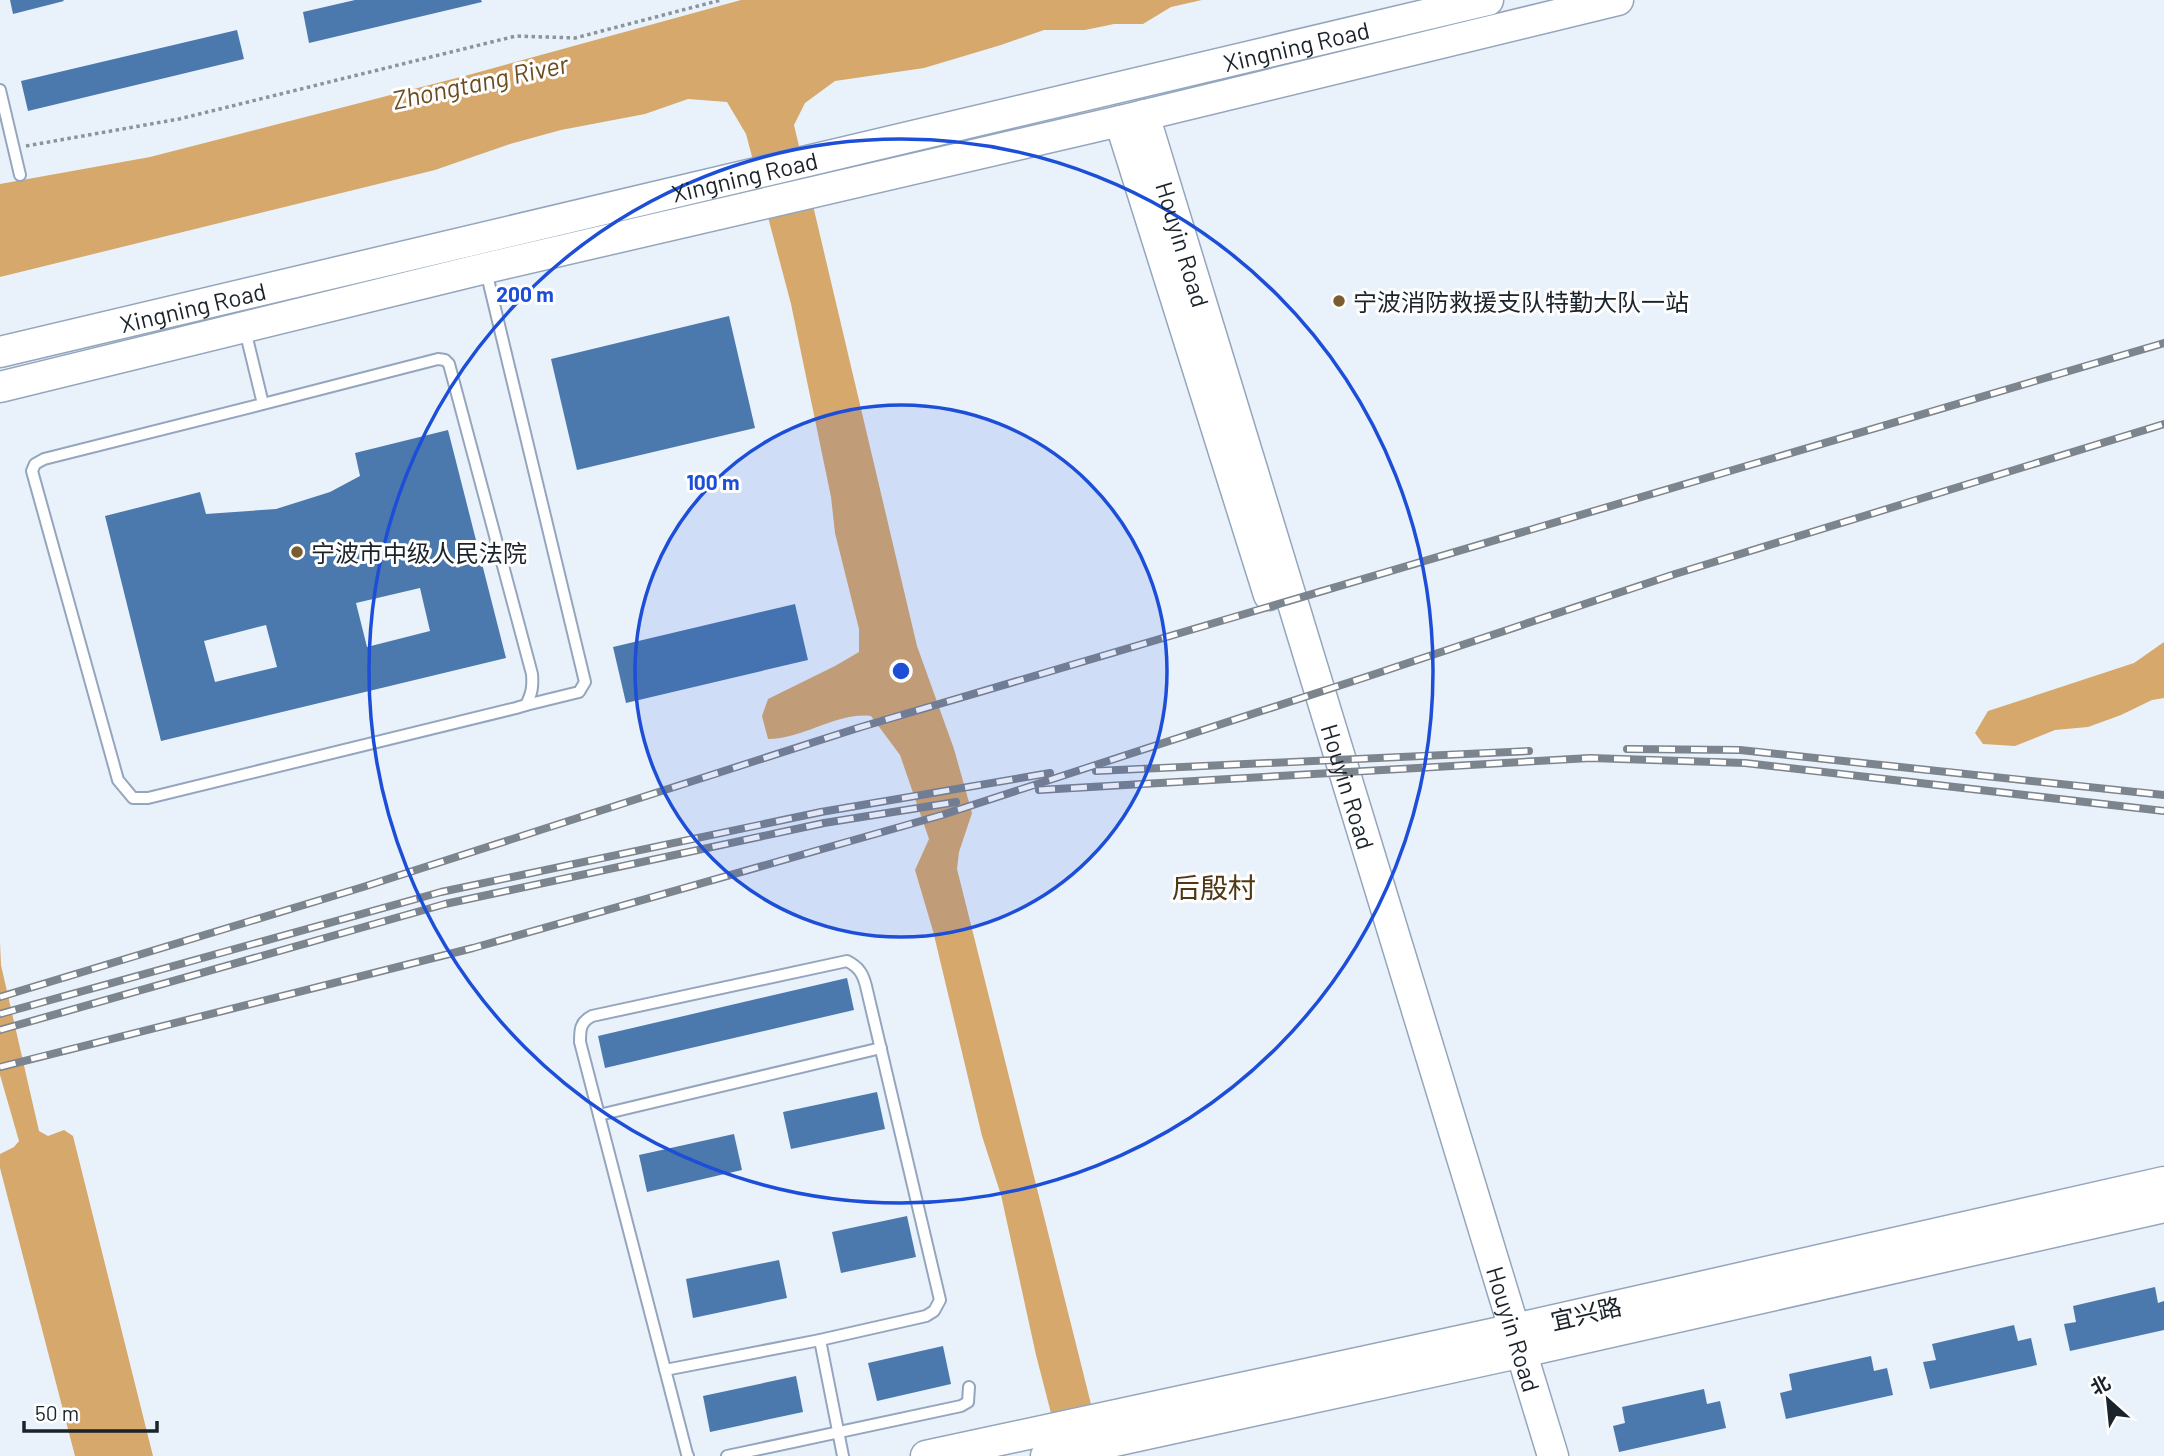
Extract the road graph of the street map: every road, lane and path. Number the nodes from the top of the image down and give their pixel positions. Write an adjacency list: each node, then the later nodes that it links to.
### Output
1 (720, 0): 7 (path)
2 (1488, 0): 11 (main road, Xingning Road)
3 (1601, 2): 4 (main road)
4 (1554, 8): 6 (main road)
5 (0, 90): 7 (lane)
6 (1132, 118): 9 (main road); 20 (main road, Houyin Road)
7 (14, 148): 8 (lane)
8 (20, 175)
9 (486, 268): 10 (main road); 14 (lane)
10 (244, 327): 12 (main road); 13 (lane)
11 (0, 352)
12 (0, 387)
13 (263, 404): 14 (lane); 14 (lane)
14 (526, 705)
15 (881, 1048): 16 (lane); 16 (lane); 19 (lane)
16 (599, 1115): 21 (lane)
17 (2164, 1182): 20 (main road, 宜兴路)
18 (2164, 1207): 20 (main road, 宜兴路)
19 (820, 1340): 21 (lane); 23 (lane)
20 (1515, 1353): 24 (main road, 宜兴路); 25 (main road, Houyin Road)
21 (665, 1370): 26 (lane)
22 (969, 1387): 23 (lane)
23 (838, 1432): 27 (lane); 28 (lane)
24 (1042, 1445): 29 (main road, 宜兴路)
25 (1544, 1453)
26 (688, 1456)
27 (727, 1456)
28 (844, 1456)
29 (926, 1456)

